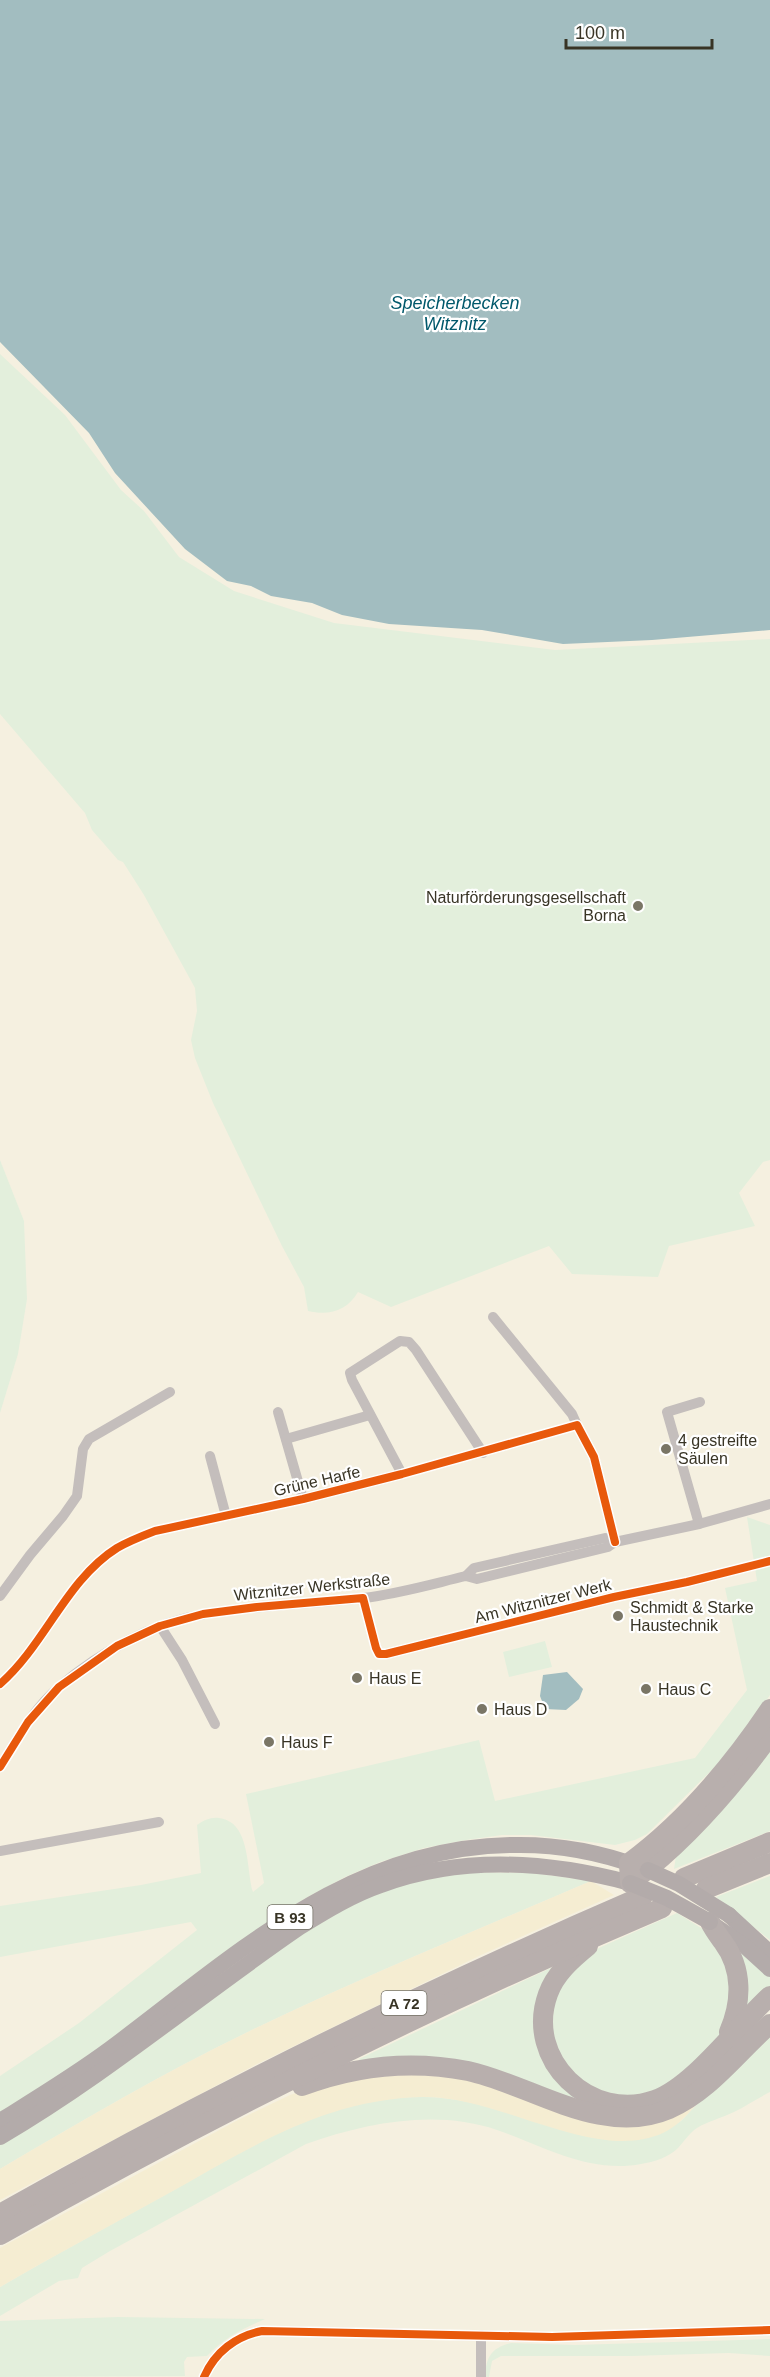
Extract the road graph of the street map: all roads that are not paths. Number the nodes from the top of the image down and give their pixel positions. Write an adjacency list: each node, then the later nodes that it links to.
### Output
1 (493, 1317): 6 (street)
2 (170, 1392): 17 (street)
3 (700, 1402): 14 (street)
4 (278, 1412): 7 (street, Grüne Harfe)
5 (370, 1415): 7 (street); 8 (street); 10 (street)
6 (577, 1425): 8 (street, Grüne Harfe); 15 (street)
7 (286, 1439): 11 (street, Grüne Harfe)
8 (483, 1453): 10 (street, Grüne Harfe)
9 (210, 1456): 13 (street)
10 (402, 1474): 11 (street, Grüne Harfe)
11 (303, 1499): 13 (street, Grüne Harfe)
12 (770, 1504): 14 (street, Witznitzer Werkstraße)
13 (226, 1516): 20 (street, Grüne Harfe)
14 (699, 1524): 15 (street, Witznitzer Werkstraße)
15 (615, 1542): 18 (street, Witznitzer Werkstraße)
16 (770, 1561): 18 (street, Am Witznitzer Werk)
17 (0, 1596)
18 (363, 1598): 19 (street, Witznitzer Werkstraße)
19 (160, 1626): 22 (street); 24 (street, Witznitzer Werkstraße)
20 (0, 1684)
21 (770, 1709): 29 (highway)
22 (214, 1724)
23 (770, 1735): 29 (highway)
24 (0, 1767)
25 (159, 1822): 27 (street)
26 (770, 1842): 30 (highway)
27 (0, 1851)
28 (770, 1863): 31 (highway)
29 (642, 1873): 33 (main road, B 93, bridge); 35 (main road, B 93, bridge); 41 (main road, B 93); 42 (main road, B 93); 43 (highway, A 72)
30 (684, 1878)
31 (706, 1889)
32 (662, 1908): 34 (highway, A 72)
33 (710, 1922): 36 (main road, B 93); 39 (highway)
34 (605, 1932): 39 (highway); 40 (highway, A 72)
35 (770, 1953)
36 (770, 1969)
37 (770, 1996): 39 (highway)
38 (770, 2024): 40 (highway)
39 (724, 2042)
40 (240, 2106): 44 (highway, A 72)
41 (0, 2121)
42 (0, 2137)
43 (0, 2214)
44 (0, 2235)
45 (770, 2330): 46 (street)
46 (481, 2335): 47 (street); 48 (street)
47 (206, 2374)
48 (481, 2377)

